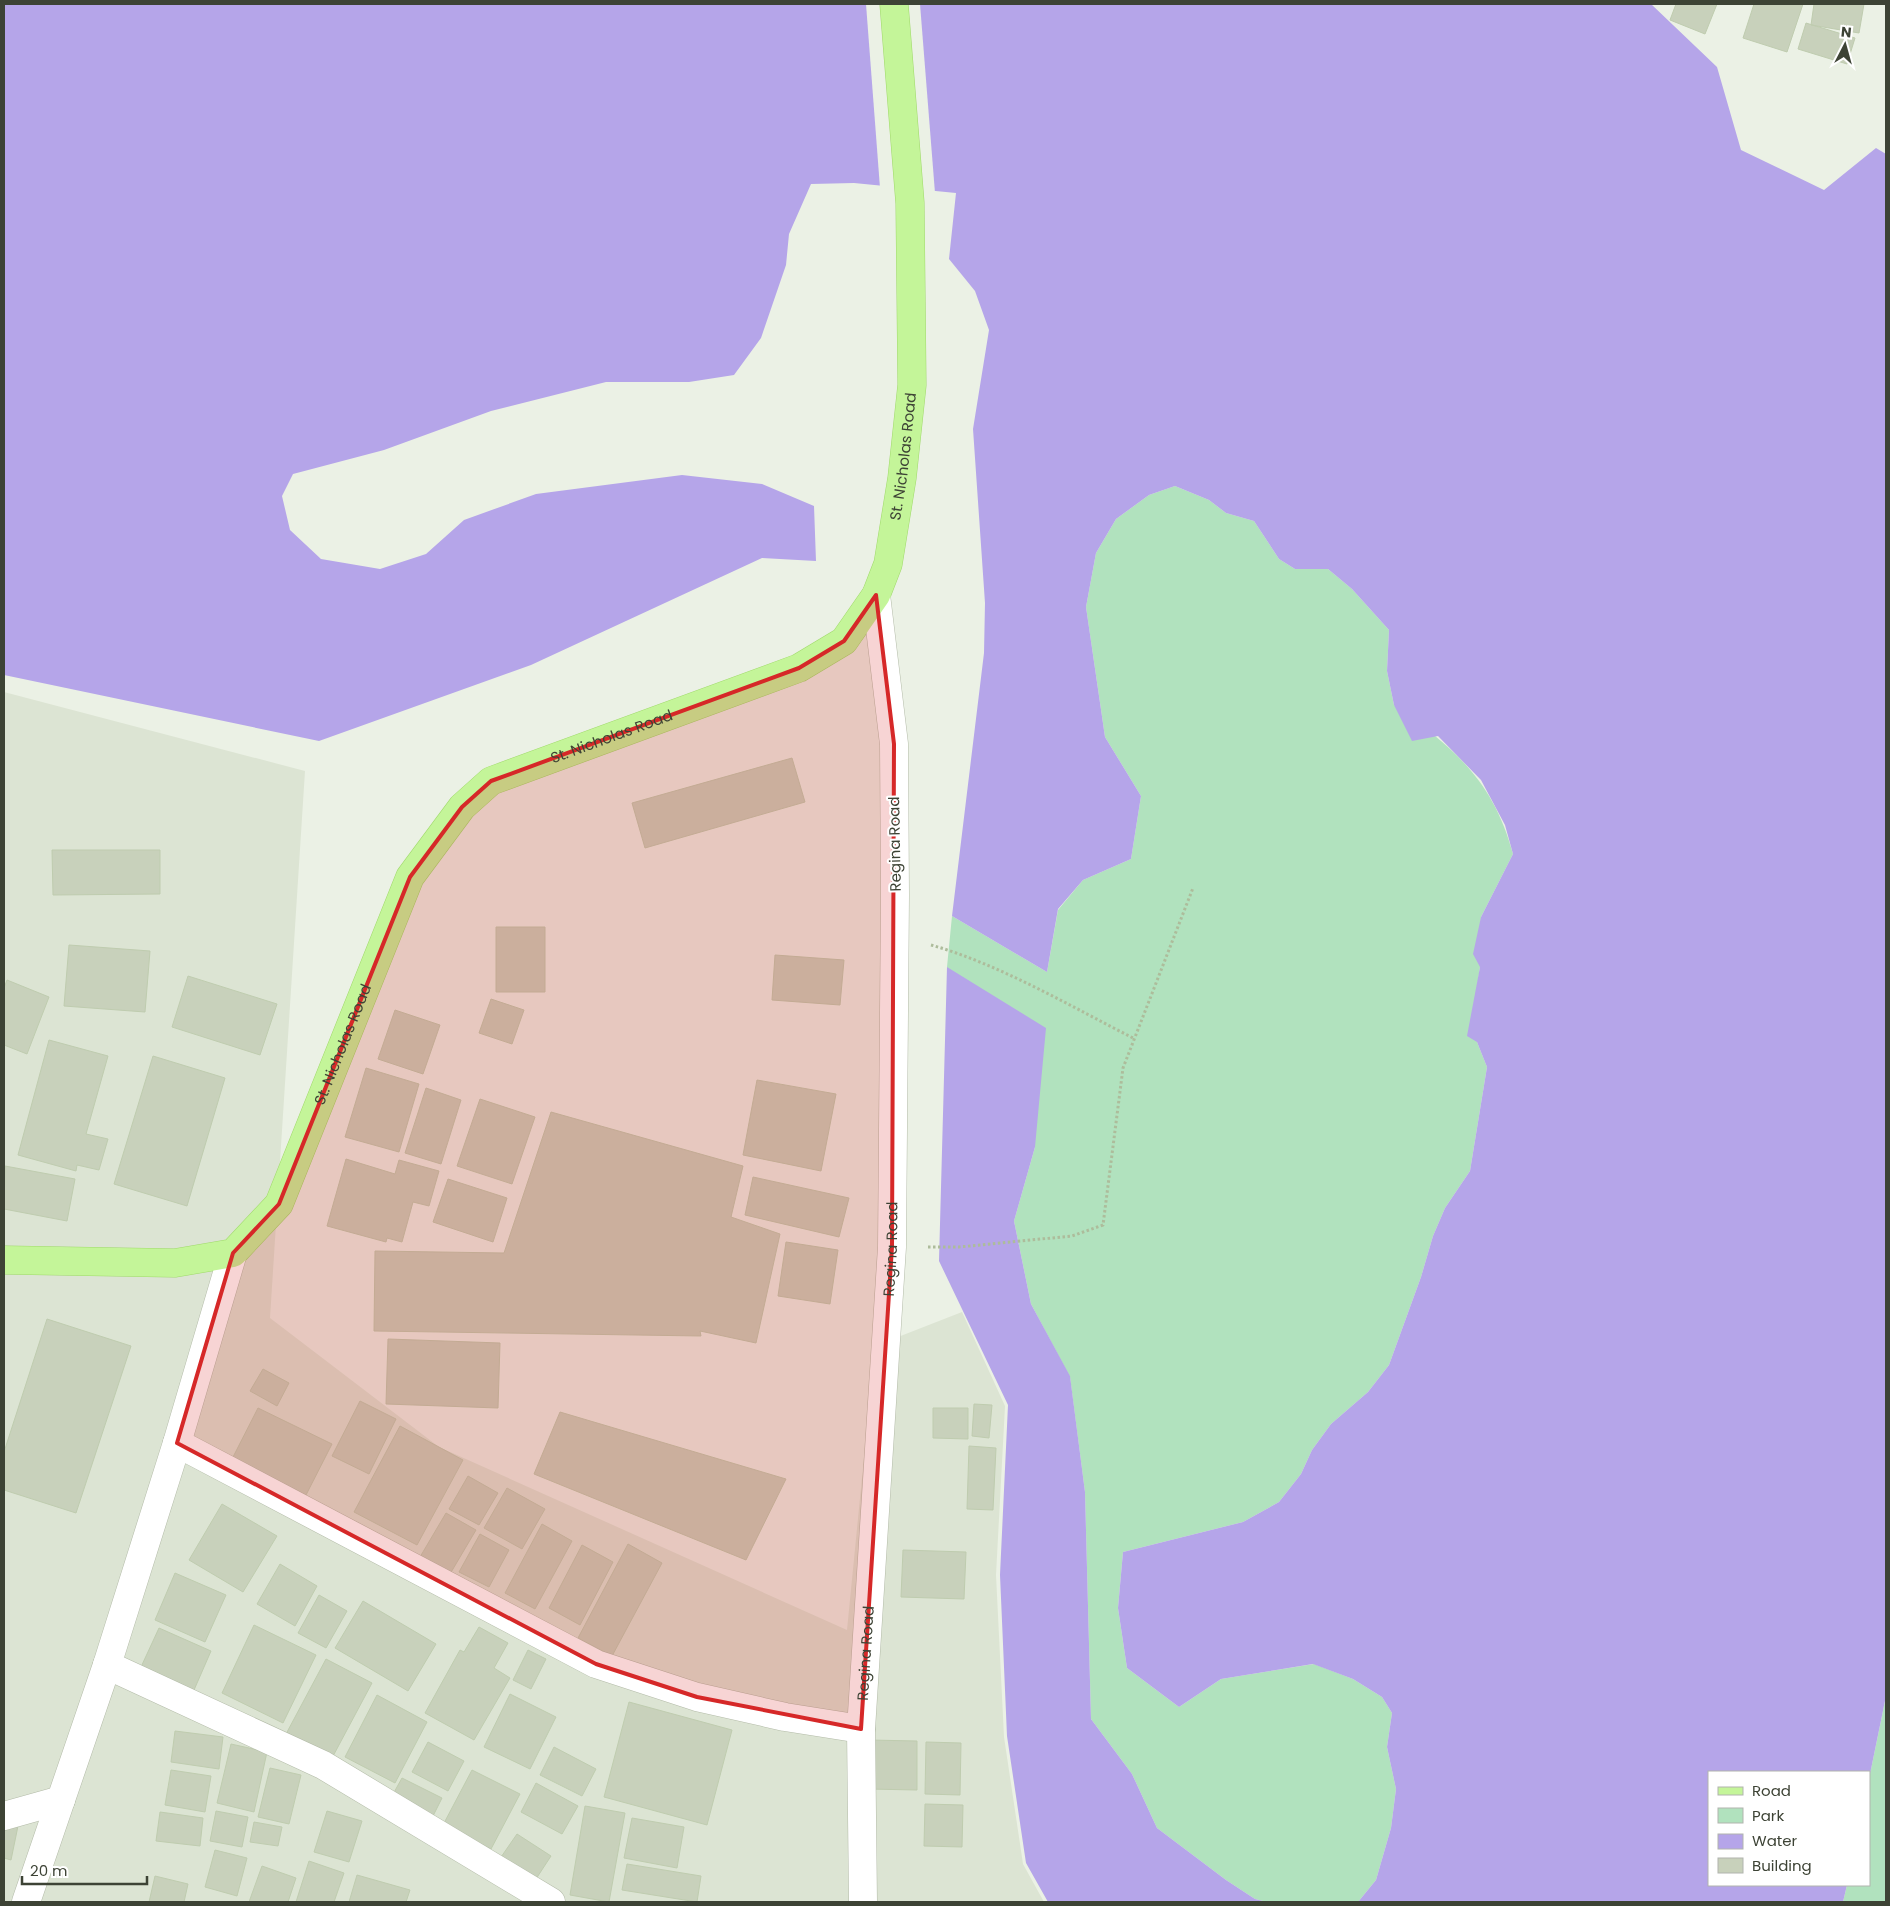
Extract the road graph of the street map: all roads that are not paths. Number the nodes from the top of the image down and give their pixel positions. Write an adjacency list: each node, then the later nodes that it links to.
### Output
1 (894, 4): 2 (main road, St. Nicholas Road)
2 (876, 595): 3 (main road, St. Nicholas Road); 7 (street, Regina Road)
3 (233, 1253): 4 (main road); 5 (street)
4 (4, 1260)
5 (177, 1443): 6 (street); 7 (street)
6 (107, 1665): 8 (street); 11 (street)
7 (861, 1729): 12 (street, Regina Road)
8 (61, 1800): 9 (street); 10 (street)
9 (4, 1816)
10 (26, 1902)
11 (551, 1902)
12 (863, 1902)

